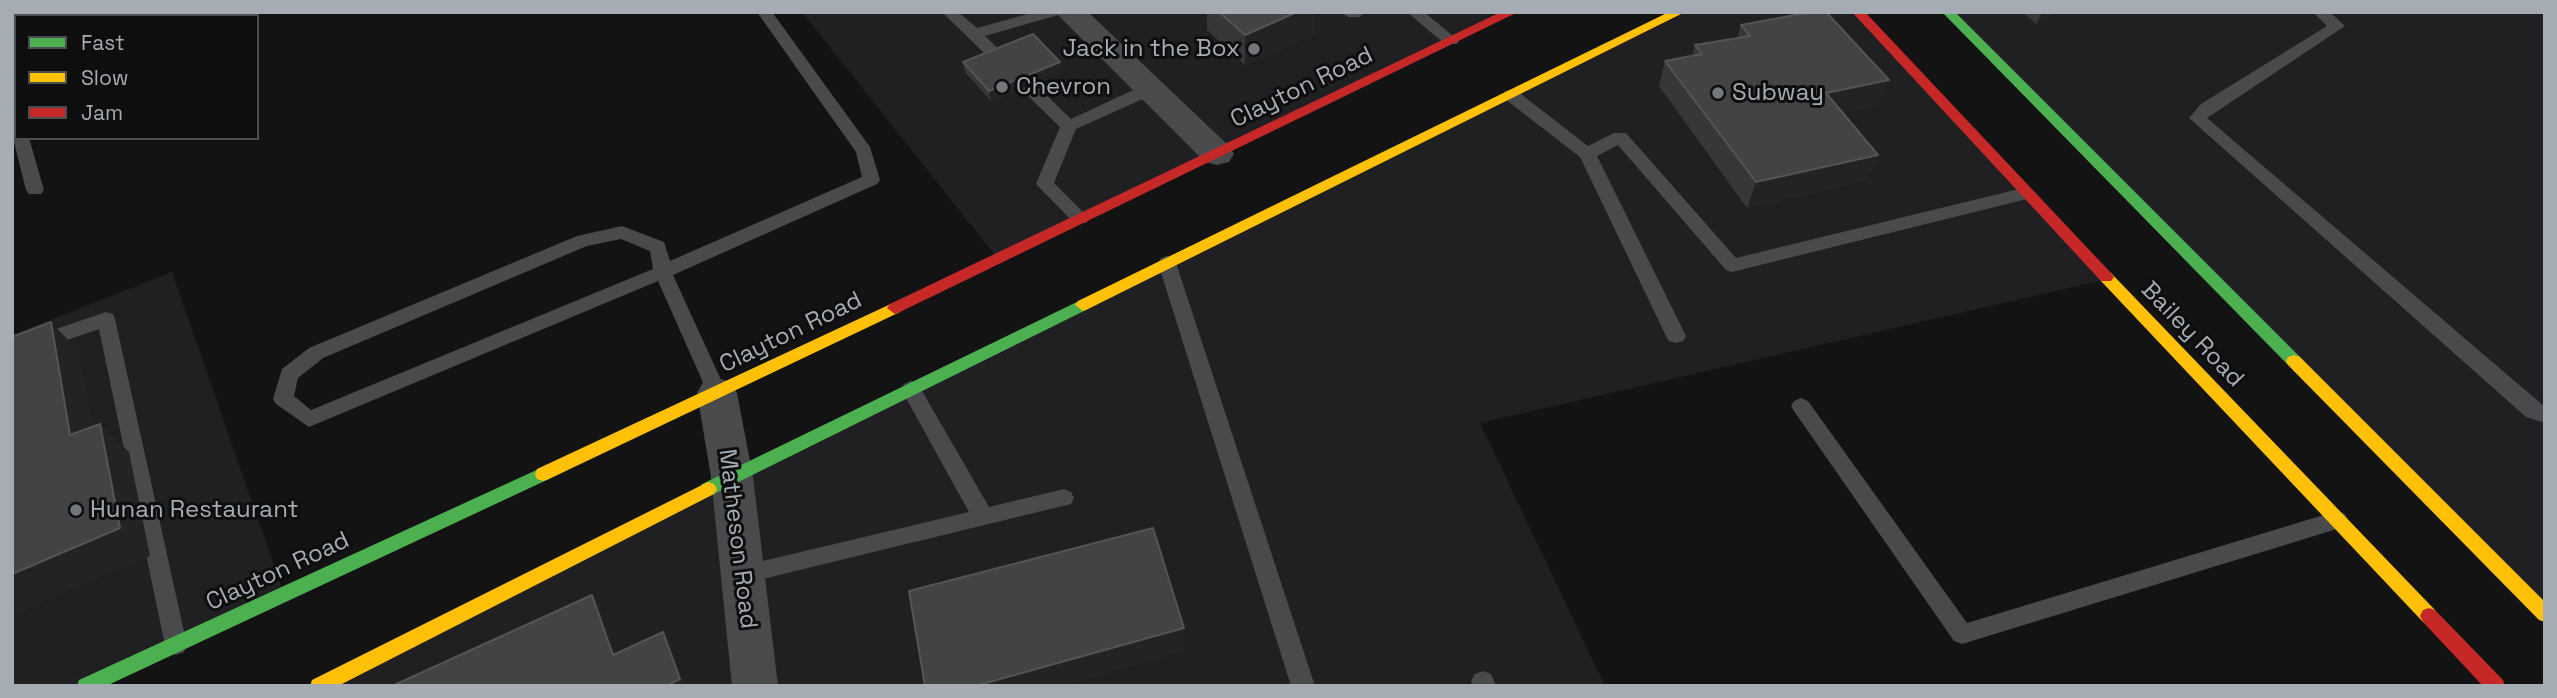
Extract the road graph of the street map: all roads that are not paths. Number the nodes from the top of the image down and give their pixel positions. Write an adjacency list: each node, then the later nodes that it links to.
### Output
1 (764, 12): 25 (lane)
2 (950, 12): 13 (lane)
3 (1053, 12): 13 (lane)
4 (1070, 12): 15 (street)
5 (1348, 12): 6 (lane)
6 (1359, 12)
7 (1414, 12): 14 (lane)
8 (1512, 12): 14 (main road, Clayton Road)
9 (1679, 12): 16 (main road)
10 (1858, 12): 22 (main road, Bailey Road)
11 (1948, 12): 37 (main road)
12 (2320, 12): 31 (lane)
13 (974, 34): 17 (lane)
14 (1451, 41): 19 (main road, Clayton Road)
15 (1150, 89): 17 (lane); 19 (street)
16 (1510, 95): 20 (lane); 24 (main road)
17 (1069, 126): 23 (lane)
18 (22, 140): 21 (lane)
19 (1217, 154): 23 (main road, Clayton Road)
20 (1587, 154): 22 (lane); 26 (lane)
21 (35, 190)
22 (2027, 193): 35 (main road, Bailey Road)
23 (1080, 219): 29 (main road, Clayton Road)
24 (1167, 263): 28 (main road); 42 (lane)
25 (663, 272): 25 (lane); 29 (lane)
26 (1676, 336)
27 (12, 352): 38 (lane)
28 (911, 389): 32 (main road); 34 (lane)
29 (717, 393): 32 (street, Matheson Road); 38 (main road, Clayton Road)
30 (1801, 406): 35 (lane)
31 (2545, 415)
32 (732, 477): 36 (street, Matheson Road); 40 (main road)
33 (1064, 498): 34 (lane)
34 (982, 515): 36 (lane)
35 (2337, 520): 43 (main road, Bailey Road)
36 (743, 575): 41 (street, Matheson Road)
37 (2545, 614)
38 (176, 645): 39 (main road, Clayton Road)
39 (86, 686)
40 (319, 686)
41 (755, 686)
42 (1303, 686)
43 (2496, 686)

